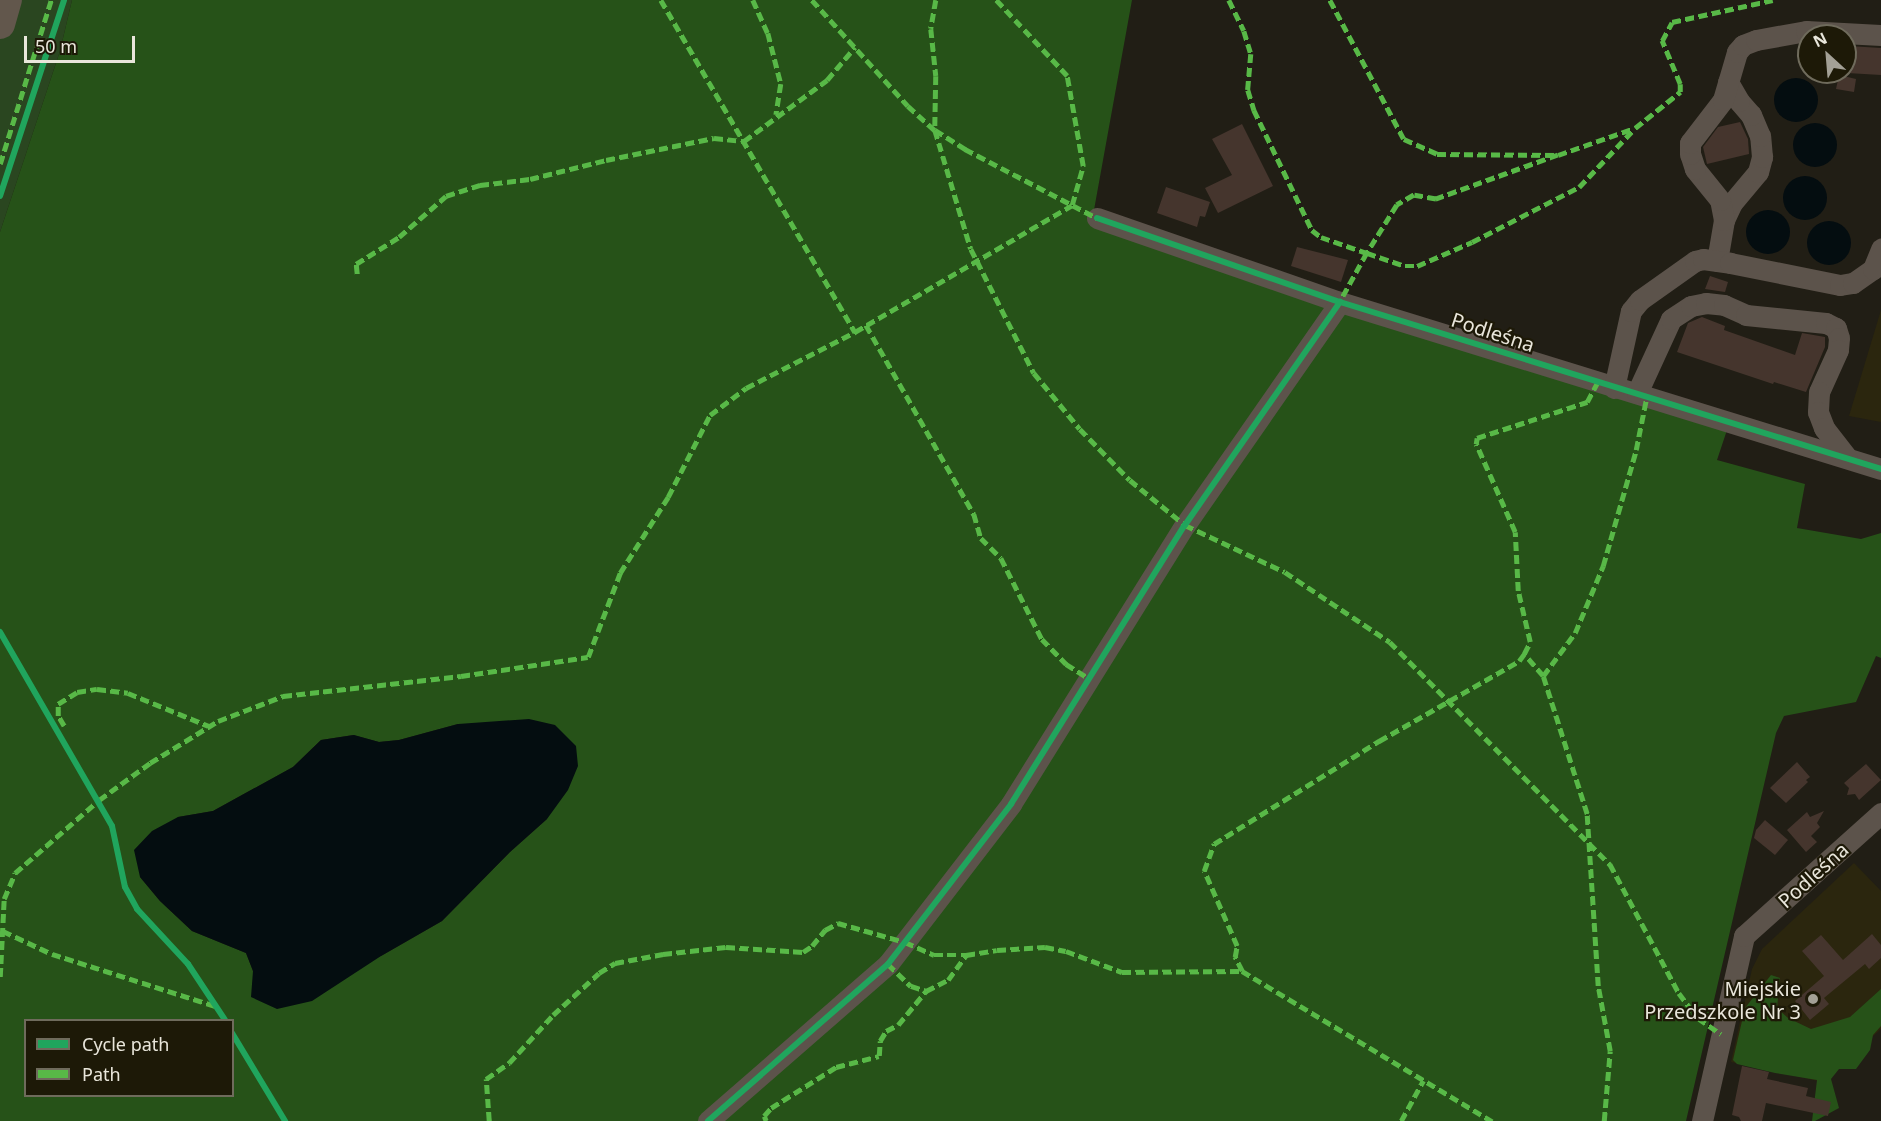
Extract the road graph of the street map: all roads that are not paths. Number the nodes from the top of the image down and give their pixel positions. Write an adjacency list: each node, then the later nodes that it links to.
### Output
1 (7, 0): 2 (highway)
2 (0, 24)
3 (1881, 35): 4 (street)
4 (1728, 82): 6 (street); 6 (street)
5 (1097, 218): 9 (street, Podleśna)
6 (1724, 220): 8 (street)
7 (1881, 249): 8 (street)
8 (1717, 261): 10 (street)
9 (1340, 302): 10 (street, Podleśna); 15 (street)
10 (1614, 388): 11 (street, Podleśna)
11 (1637, 393): 12 (street, Podleśna); 12 (street)
12 (1847, 457): 13 (street, Podleśna)
13 (1881, 469)
14 (1881, 813): 16 (street, Podleśna)
15 (708, 1121)
16 (1702, 1121)

